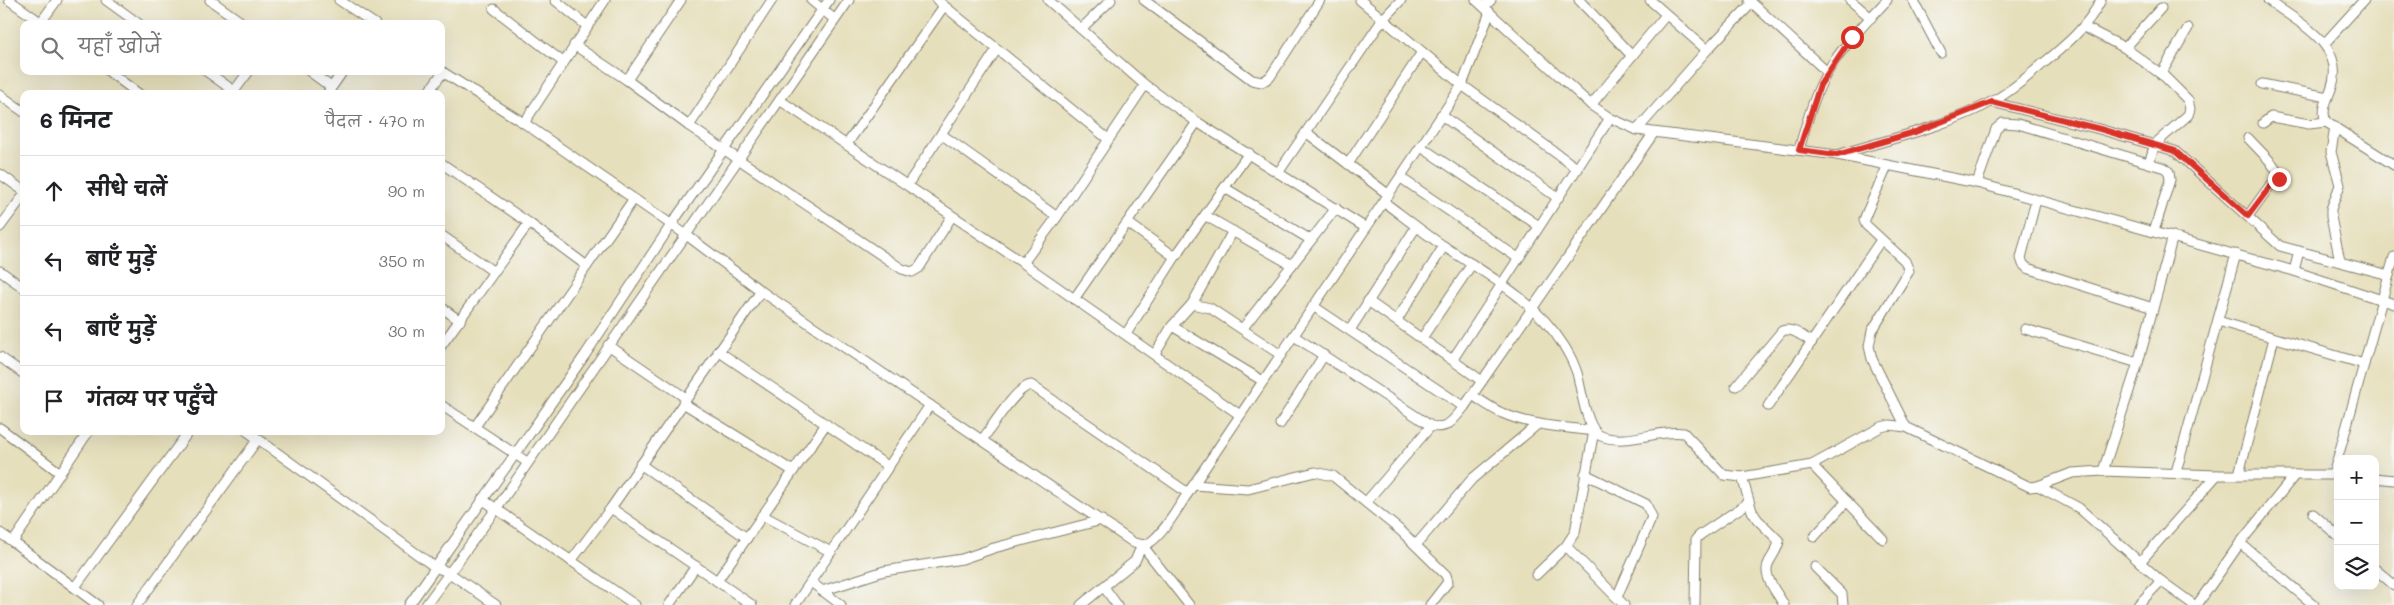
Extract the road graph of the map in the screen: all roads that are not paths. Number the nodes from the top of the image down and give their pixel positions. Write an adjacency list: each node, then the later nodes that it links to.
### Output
1 (9, 0): 39 (street)
2 (57, 0): 40 (street)
3 (106, 0): 41 (street)
4 (210, 0): 42 (street)
5 (339, 0): 43 (street)
6 (555, 0): 45 (street)
7 (605, 0): 45 (street)
8 (681, 0): 67 (street)
9 (772, 0): 89 (street)
10 (811, 0): 34 (street)
11 (830, 0): 31 (street); 34 (street)
12 (849, 0): 31 (street)
13 (1048, 0): 48 (street)
14 (1111, 0): 48 (street)
15 (1144, 0): 16 (street)
16 (1320, 0)
17 (1360, 0): 38 (street)
18 (1401, 0): 38 (street)
19 (1476, 0): 35 (street)
20 (1491, 0): 35 (street)
21 (1579, 0): 56 (street)
22 (1650, 0): 36 (street)
23 (1850, 0): 37 (street)
24 (1887, 0): 37 (street)
25 (1913, 0): 55 (street)
26 (2101, 0): 46 (street)
27 (2268, 0): 49 (street)
28 (2364, 0): 49 (street)
29 (1750, 1): 53 (street); 58 (street)
30 (940, 3): 52 (street); 97 (street)
31 (843, 8): 44 (street)
32 (2161, 8): 51 (street)
33 (494, 9): 57 (street)
34 (822, 9): 44 (street); 99 (street)
35 (1487, 10): 70 (street); 81 (street)
36 (1666, 15): 53 (street); 56 (street)
37 (1871, 18): 58 (street)
38 (1383, 19): 54 (street); 92 (street)
39 (38, 20)
40 (44, 20)
41 (134, 20)
42 (238, 20)
43 (369, 20)
44 (834, 20): 79 (street)
45 (587, 26): 50 (street)
46 (2084, 27): 51 (street); 80 (street)
47 (2188, 28): 60 (street)
48 (1081, 29): 69 (street)
49 (2324, 43): 78 (street)
50 (574, 45): 57 (street); 67 (street)
51 (2126, 48): 60 (street)
52 (997, 49): 93 (street); 96 (street)
53 (1707, 50): 91 (street)
54 (1422, 52): 70 (street); 105 (street)
55 (1941, 53)
56 (1632, 56): 81 (street)
57 (563, 62): 87 (street)
58 (1828, 72): 100 (street)
59 (445, 73): 87 (street)
60 (2161, 74): 102 (street)
61 (113, 75): 71 (street)
62 (211, 75): 72 (street)
63 (246, 75): 73 (street)
64 (313, 75): 74 (street)
65 (340, 75): 75 (street)
66 (439, 75): 76 (street)
67 (627, 80): 89 (street)
68 (2262, 84): 78 (street)
69 (1145, 85): 85 (street); 96 (street)
70 (1462, 86): 83 (street); 109 (street)
71 (134, 90)
72 (230, 90)
73 (235, 90)
74 (328, 90)
75 (330, 90)
76 (430, 90)
77 (0, 95): 82 (street)
78 (2328, 97): 86 (street)
79 (781, 101): 97 (street); 104 (street)
80 (1992, 102): 102 (street); 103 (street)
81 (1591, 105): 84 (street)
82 (20, 109)
83 (1441, 116): 98 (street); 118 (street)
84 (1610, 118): 91 (street); 109 (street)
85 (1198, 122): 101 (street); 128 (street)
86 (2326, 122): 88 (street); 90 (street)
87 (524, 123): 120 (street)
88 (2263, 123)
89 (689, 126): 99 (street)
90 (2335, 127): 106 (street); 147 (street)
91 (1637, 130): 94 (street)
92 (1307, 133): 105 (street); 110 (street)
93 (940, 134): 114 (street); 126 (street)
94 (1653, 134): 100 (street); 165 (street)
95 (2248, 138): 125 (street)
96 (1108, 139): 126 (street)
97 (847, 144): 114 (street)
98 (1421, 147): 112 (street); 131 (street)
99 (725, 150): 104 (street); 129 (street)
100 (1799, 150): 103 (street)
101 (1248, 153): 110 (street); 115 (street)
102 (2153, 153): 113 (street); 125 (street); 135 (street)
103 (1837, 155): 108 (street)
104 (740, 159): 123 (street); 136 (street)
105 (1348, 164): 117 (street)
106 (2394, 165)
107 (445, 166): 127 (street)
108 (1887, 167): 113 (street); 140 (street)
109 (1578, 169): 118 (street)
110 (1278, 173): 122 (street)
111 (0, 174): 116 (street)
112 (1401, 178): 117 (street); 146 (street)
113 (1977, 183): 121 (street)
114 (908, 184): 123 (street)
115 (1225, 188): 124 (street); 139 (street)
116 (20, 190)
117 (1387, 198): 130 (street); 133 (street)
118 (1558, 198): 131 (street)
119 (20, 199): 132 (street)
120 (633, 200): 129 (street); 151 (street)
121 (2036, 200): 135 (street); 166 (street)
122 (1336, 208): 133 (street); 139 (street)
123 (952, 216): 148 (street)
124 (1206, 216): 134 (street); 144 (street)
125 (2248, 216): 142 (street)
126 (1057, 218): 148 (street)
127 (529, 223): 151 (street); 154 (street)
128 (1128, 223): 144 (street); 159 (street)
129 (672, 226): 136 (street); 214 (street)
130 (1416, 226): 141 (street); 161 (street)
131 (1539, 226): 146 (street)
132 (0, 227)
133 (1366, 228): 164 (street)
134 (1233, 231): 150 (street); 162 (street)
135 (2154, 231): 137 (street)
136 (685, 234): 158 (street); 181 (street)
137 (2174, 236): 143 (street); 166 (street)
138 (445, 238): 154 (street)
139 (1311, 240): 150 (street)
140 (1881, 240): 180 (street); 205 (street)
141 (1444, 246): 149 (street); 168 (street)
142 (2299, 252): 147 (street); 152 (street)
143 (2236, 254): 152 (street); 170 (street)
144 (1176, 257): 175 (street)
145 (2394, 257): 155 (street)
146 (1518, 258): 156 (street)
147 (2340, 261): 155 (street)
148 (1023, 263): 159 (street)
149 (1472, 264): 156 (street); 177 (street)
150 (1292, 265): 172 (street)
151 (587, 266): 207 (street)
152 (2295, 268): 160 (street)
153 (0, 271): 157 (street)
154 (494, 272): 169 (street)
155 (2388, 277): 160 (street)
156 (1503, 284): 165 (street); 187 (street)
157 (20, 285)
158 (761, 291): 182 (street); 196 (street)
159 (1074, 299): 175 (street)
160 (2381, 300): 163 (street); 189 (street)
161 (1368, 301): 168 (street); 174 (street)
162 (1192, 304): 171 (street); 172 (street)
163 (2394, 304)
164 (1313, 306): 174 (street); 176 (street)
165 (1532, 308): 192 (street); 208 (street)
166 (2153, 308): 188 (street)
167 (445, 310): 169 (street)
168 (1397, 320): 177 (street)
169 (460, 321): 179 (street)
170 (2218, 321): 178 (street); 223 (street)
171 (1172, 326): 183 (street); 191 (street)
172 (1243, 328): 185 (street)
173 (2025, 328): 188 (street)
174 (1350, 330): 198 (street)
175 (1126, 334): 183 (street)
176 (1294, 336): 184 (street); 185 (street)
177 (1422, 338): 187 (street)
178 (2274, 338): 189 (street); 225 (street)
179 (445, 341)
180 (1812, 342): 193 (street); 197 (street)
181 (608, 345): 195 (street); 216 (street)
182 (718, 351): 195 (street); 201 (street)
183 (1155, 354): 200 (street)
184 (1324, 354): 202 (street); 204 (street)
185 (1281, 355): 191 (street)
186 (0, 357): 190 (street)
187 (1452, 359): 192 (street)
188 (2138, 363): 221 (street)
189 (2364, 364): 215 (street)
190 (20, 371)
191 (1263, 381): 200 (street)
192 (1482, 381): 194 (street)
193 (1736, 386)
194 (1472, 395): 198 (street); 203 (street)
195 (684, 401): 217 (street); 220 (street)
196 (930, 405): 213 (street); 219 (street)
197 (1768, 406)
198 (1464, 407): 204 (street)
199 (445, 408): 207 (street)
200 (1240, 415): 233 (street)
201 (826, 424): 219 (street); 220 (street)
202 (1280, 424)
203 (1538, 424): 208 (street); 251 (street)
204 (1431, 426): 236 (street)
205 (1906, 427): 218 (street); 232 (street)
206 (0, 428): 222 (street)
207 (474, 428): 214 (street)
208 (1594, 431): 224 (street); 229 (street)
209 (86, 435): 222 (street)
210 (186, 435): 267 (street)
211 (252, 435): 212 (street)
212 (258, 439): 257 (street); 271 (street)
213 (982, 440): 233 (street); 242 (street)
214 (514, 454): 216 (street); 234 (street)
215 (2340, 455)
216 (527, 462): 239 (street)
217 (640, 464): 238 (street); 246 (street)
218 (1812, 465): 229 (street); 235 (street)
219 (889, 467): 253 (street)
220 (793, 471): 240 (street)
221 (2102, 471): 223 (street); 232 (street)
222 (59, 472): 248 (street)
223 (2176, 472): 226 (street)
224 (1586, 474): 252 (street); 269 (street)
225 (2239, 474): 226 (street); 227 (street)
226 (2217, 475): 255 (street)
227 (2295, 475): 228 (street); 249 (street)
228 (2334, 475)
229 (1742, 477): 237 (street)
230 (2379, 478): 231 (street)
231 (2394, 480)
232 (2038, 486): 255 (street)
233 (1191, 489): 236 (street); 250 (street)
234 (482, 499): 239 (street); 257 (street)
235 (1847, 501): 245 (street); 247 (street)
236 (1366, 502): 251 (street)
237 (1748, 503): 285 (street); 286 (street)
238 (610, 508): 254 (street); 256 (street)
239 (496, 509): 254 (street); 259 (street)
240 (762, 514): 246 (street); 253 (street)
241 (2313, 514): 243 (street)
242 (1102, 520): 250 (street); 268 (street)
243 (2334, 532)
244 (0, 533): 248 (street)
245 (1814, 537)
246 (747, 538): 262 (street)
247 (1883, 539)
248 (13, 542): 267 (street)
249 (2240, 543): 289 (street); 290 (street)
250 (1142, 545): 265 (street); 282 (street)
251 (1416, 545): 283 (street)
252 (1566, 546): 261 (street); 269 (street)
253 (831, 552): 264 (street)
254 (571, 560): 275 (street)
255 (2140, 562): 263 (street)
256 (696, 566): 262 (street); 276 (street)
257 (434, 567): 259 (street); 272 (street)
258 (1815, 567): 287 (street)
259 (448, 572): 273 (street); 274 (street)
260 (2379, 573): 266 (street)
261 (1536, 575)
262 (717, 581): 277 (street)
263 (2161, 581): 288 (street); 289 (street)
264 (811, 582): 268 (street); 278 (street)
265 (1104, 586): 280 (street); 281 (street)
266 (2394, 586)
267 (75, 588): 270 (street)
268 (822, 591): 279 (street)
269 (1617, 597): 284 (street)
270 (98, 605)
271 (137, 605)
272 (408, 605)
273 (426, 605)
274 (496, 605)
275 (635, 605)
276 (669, 605)
277 (752, 605)
278 (795, 605)
279 (841, 605)
280 (1081, 605)
281 (1117, 605)
282 (1189, 605)
283 (1430, 605)
284 (1624, 605)
285 (1695, 605)
286 (1784, 605)
287 (1843, 605)
288 (2138, 605)
289 (2195, 605)
290 (2314, 605)

